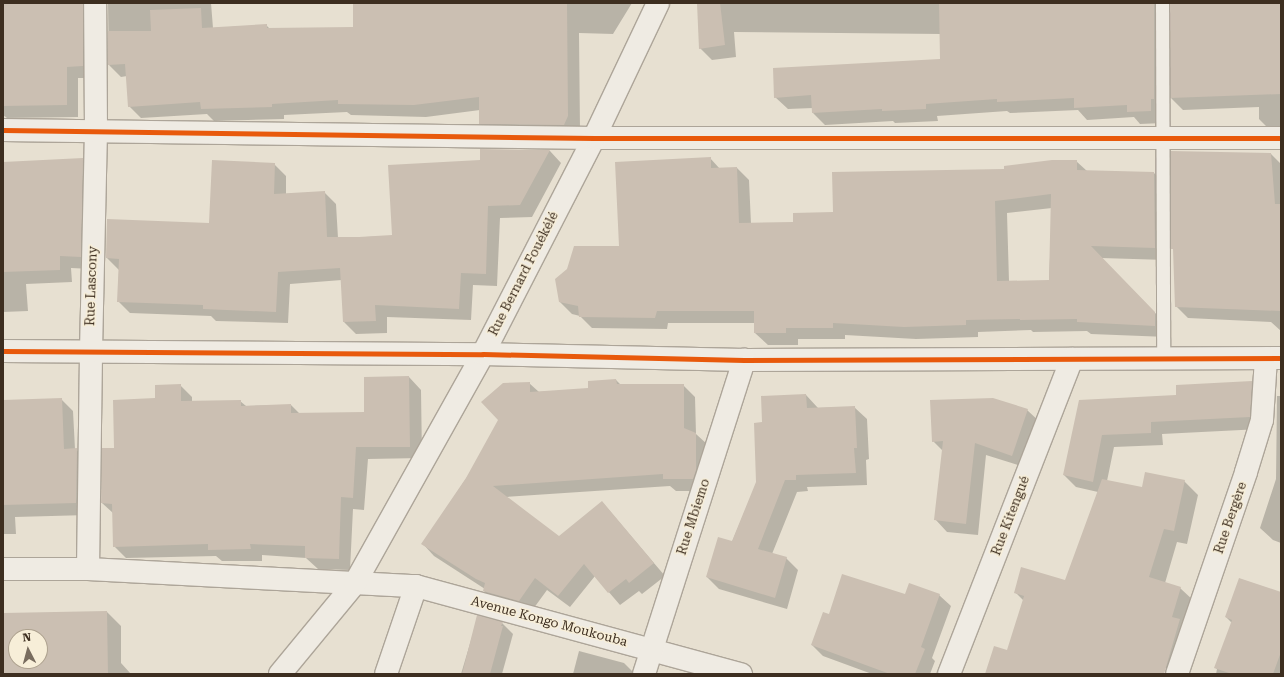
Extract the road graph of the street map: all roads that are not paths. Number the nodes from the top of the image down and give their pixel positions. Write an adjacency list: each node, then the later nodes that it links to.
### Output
1 (96, 3): 5 (street, Rue Lascony)
2 (658, 3): 7 (street, Rue Bernard Fouékélé)
3 (1162, 3): 6 (lane)
4 (3, 130): 5 (street)
5 (96, 131): 7 (street); 9 (street, Rue Lascony)
6 (1162, 137): 7 (street); 8 (street); 14 (lane)
7 (594, 138): 11 (street, Rue Bernard Fouékélé)
8 (1281, 138)
9 (90, 351): 10 (street); 11 (street); 17 (street, Rue Lascony)
10 (3, 352)
11 (482, 354): 15 (street); 18 (street, Rue Bernard Fouékélé)
12 (1273, 358): 14 (street); 26 (street, Rue Bergère)
13 (1072, 359): 14 (street); 15 (street); 25 (street, Rue Kitengué)
14 (1164, 359)
15 (744, 360): 20 (street, Rue Mbiemo)
16 (3, 568): 17 (street, Avenue Kongo Moukouba)
17 (88, 569): 18 (street, Avenue Kongo Moukouba)
18 (355, 583): 19 (street, Avenue Kongo Moukouba); 21 (street, Rue Bernard Fouékélé)
19 (416, 586): 20 (street, Avenue Kongo Moukouba); 22 (street)
20 (652, 649): 23 (street, Rue Mbiemo); 24 (street, Avenue Kongo Moukouba)
21 (280, 674)
22 (386, 674)
23 (644, 674)
24 (741, 674)
25 (949, 674)
26 (1177, 674)

